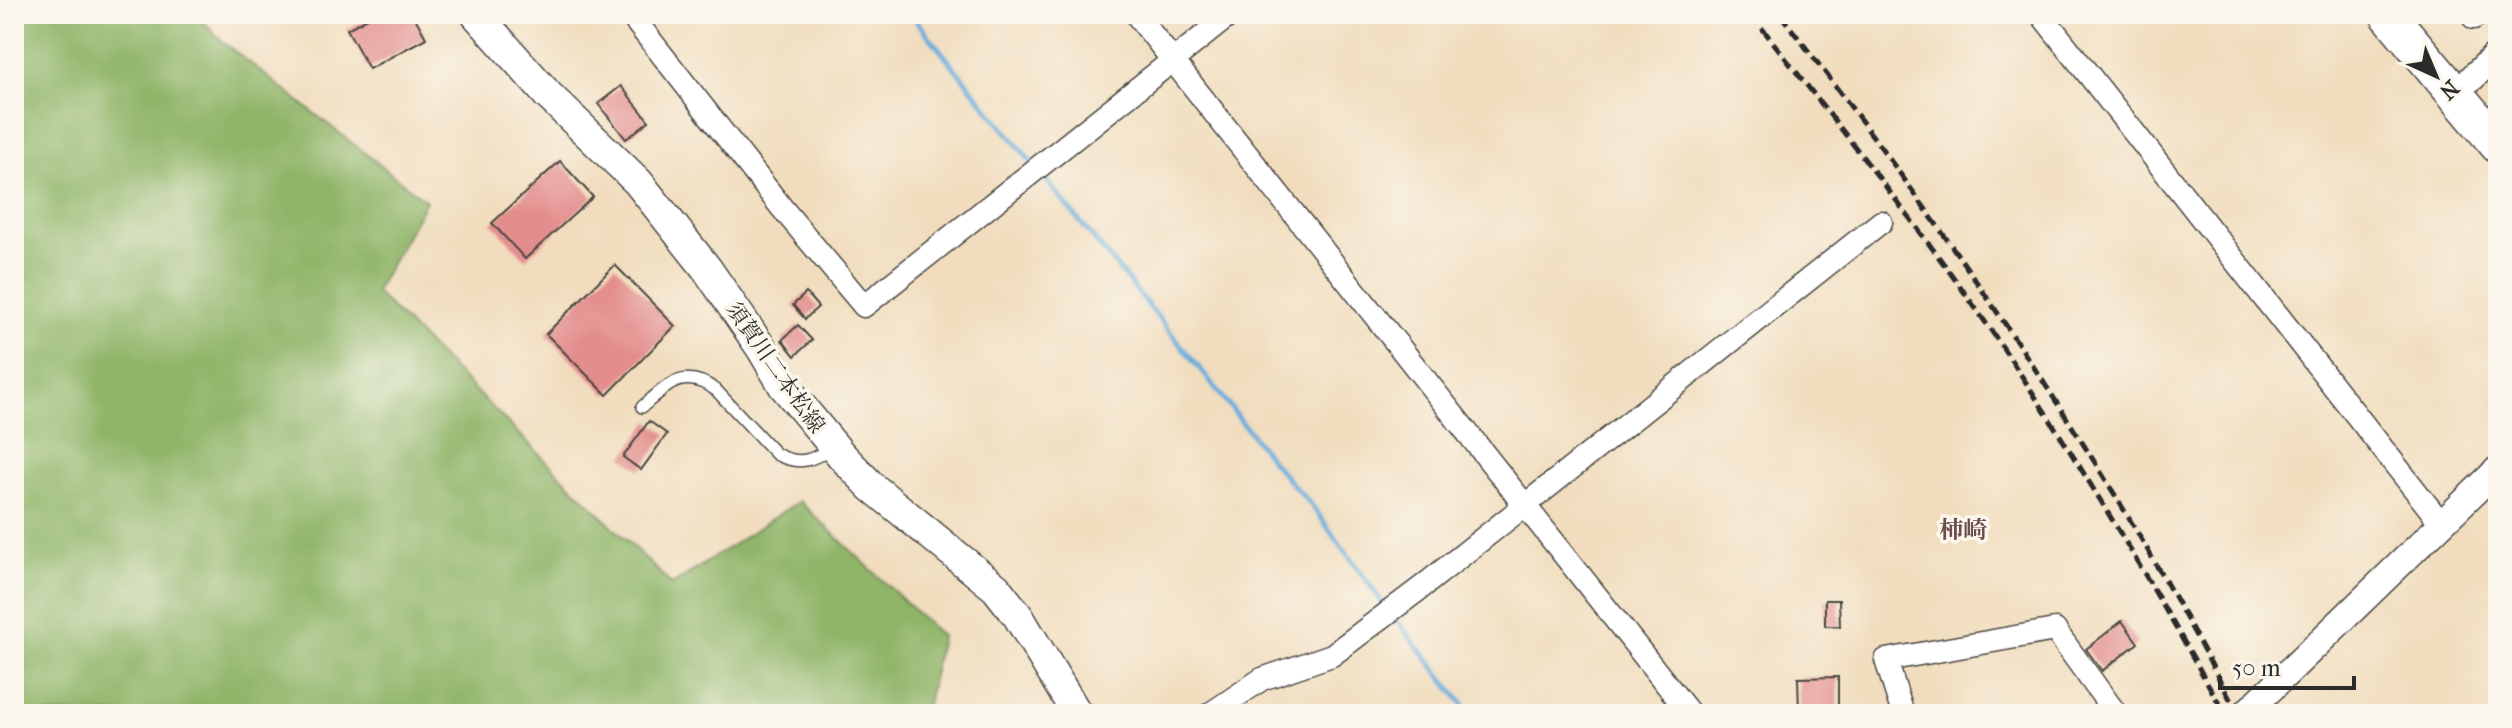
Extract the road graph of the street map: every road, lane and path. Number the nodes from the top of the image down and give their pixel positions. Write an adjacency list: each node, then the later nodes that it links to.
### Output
1 (476, 14): 15 (main road, 須賀川二本松線)
2 (630, 14): 9 (street)
3 (1136, 14): 9 (street)
4 (1231, 14): 9 (street)
5 (2041, 14): 18 (street)
6 (2388, 14): 12 (highway)
7 (2415, 14): 10 (highway)
8 (2498, 53): 10 (street)
9 (1173, 60): 17 (street)
10 (2472, 78): 11 (highway)
11 (2498, 110)
12 (2498, 145)
13 (1881, 222): 17 (street)
14 (642, 407): 15 (lane)
15 (833, 446): 19 (main road, 須賀川二本松線)
16 (2498, 469): 18 (street)
17 (1525, 503): 20 (street); 21 (street)
18 (2441, 523): 24 (street)
19 (1077, 714)
20 (1210, 714)
21 (1690, 714)
22 (1903, 714): 23 (street)
23 (2116, 714)
24 (2245, 714)

